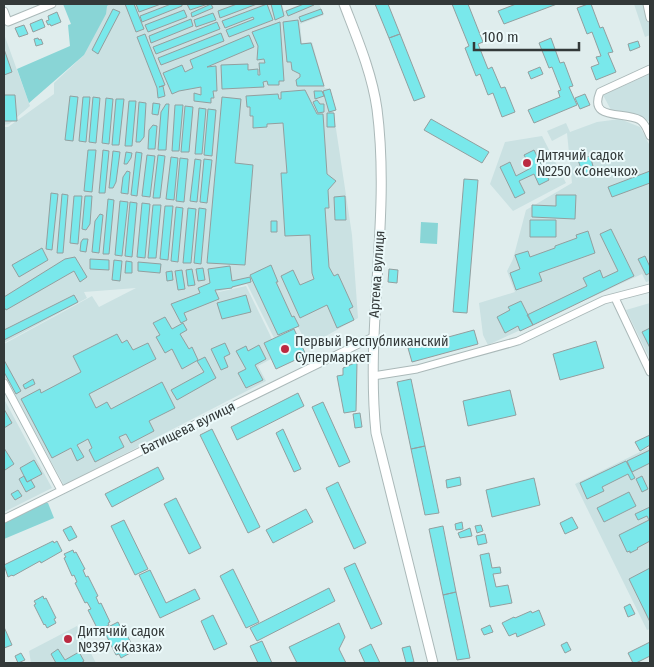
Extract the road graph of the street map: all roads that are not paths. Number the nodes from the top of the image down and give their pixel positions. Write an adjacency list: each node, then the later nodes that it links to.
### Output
1 (52, 4): 4 (street)
2 (344, 4): 10 (main road, Артема вулиця)
3 (646, 4): 5 (street)
4 (4, 11)
5 (650, 18)
6 (650, 70): 7 (street)
7 (650, 136)
8 (650, 288): 9 (street)
9 (615, 298): 11 (street); 12 (street)
10 (373, 337): 12 (main road, Артема вулиця); 14 (street, Батищева вулиця)
11 (650, 372)
12 (373, 376): 16 (main road, Артема вулиця)
13 (4, 383): 14 (street)
14 (61, 490): 15 (street, Батищева вулиця)
15 (4, 519)
16 (434, 663)

